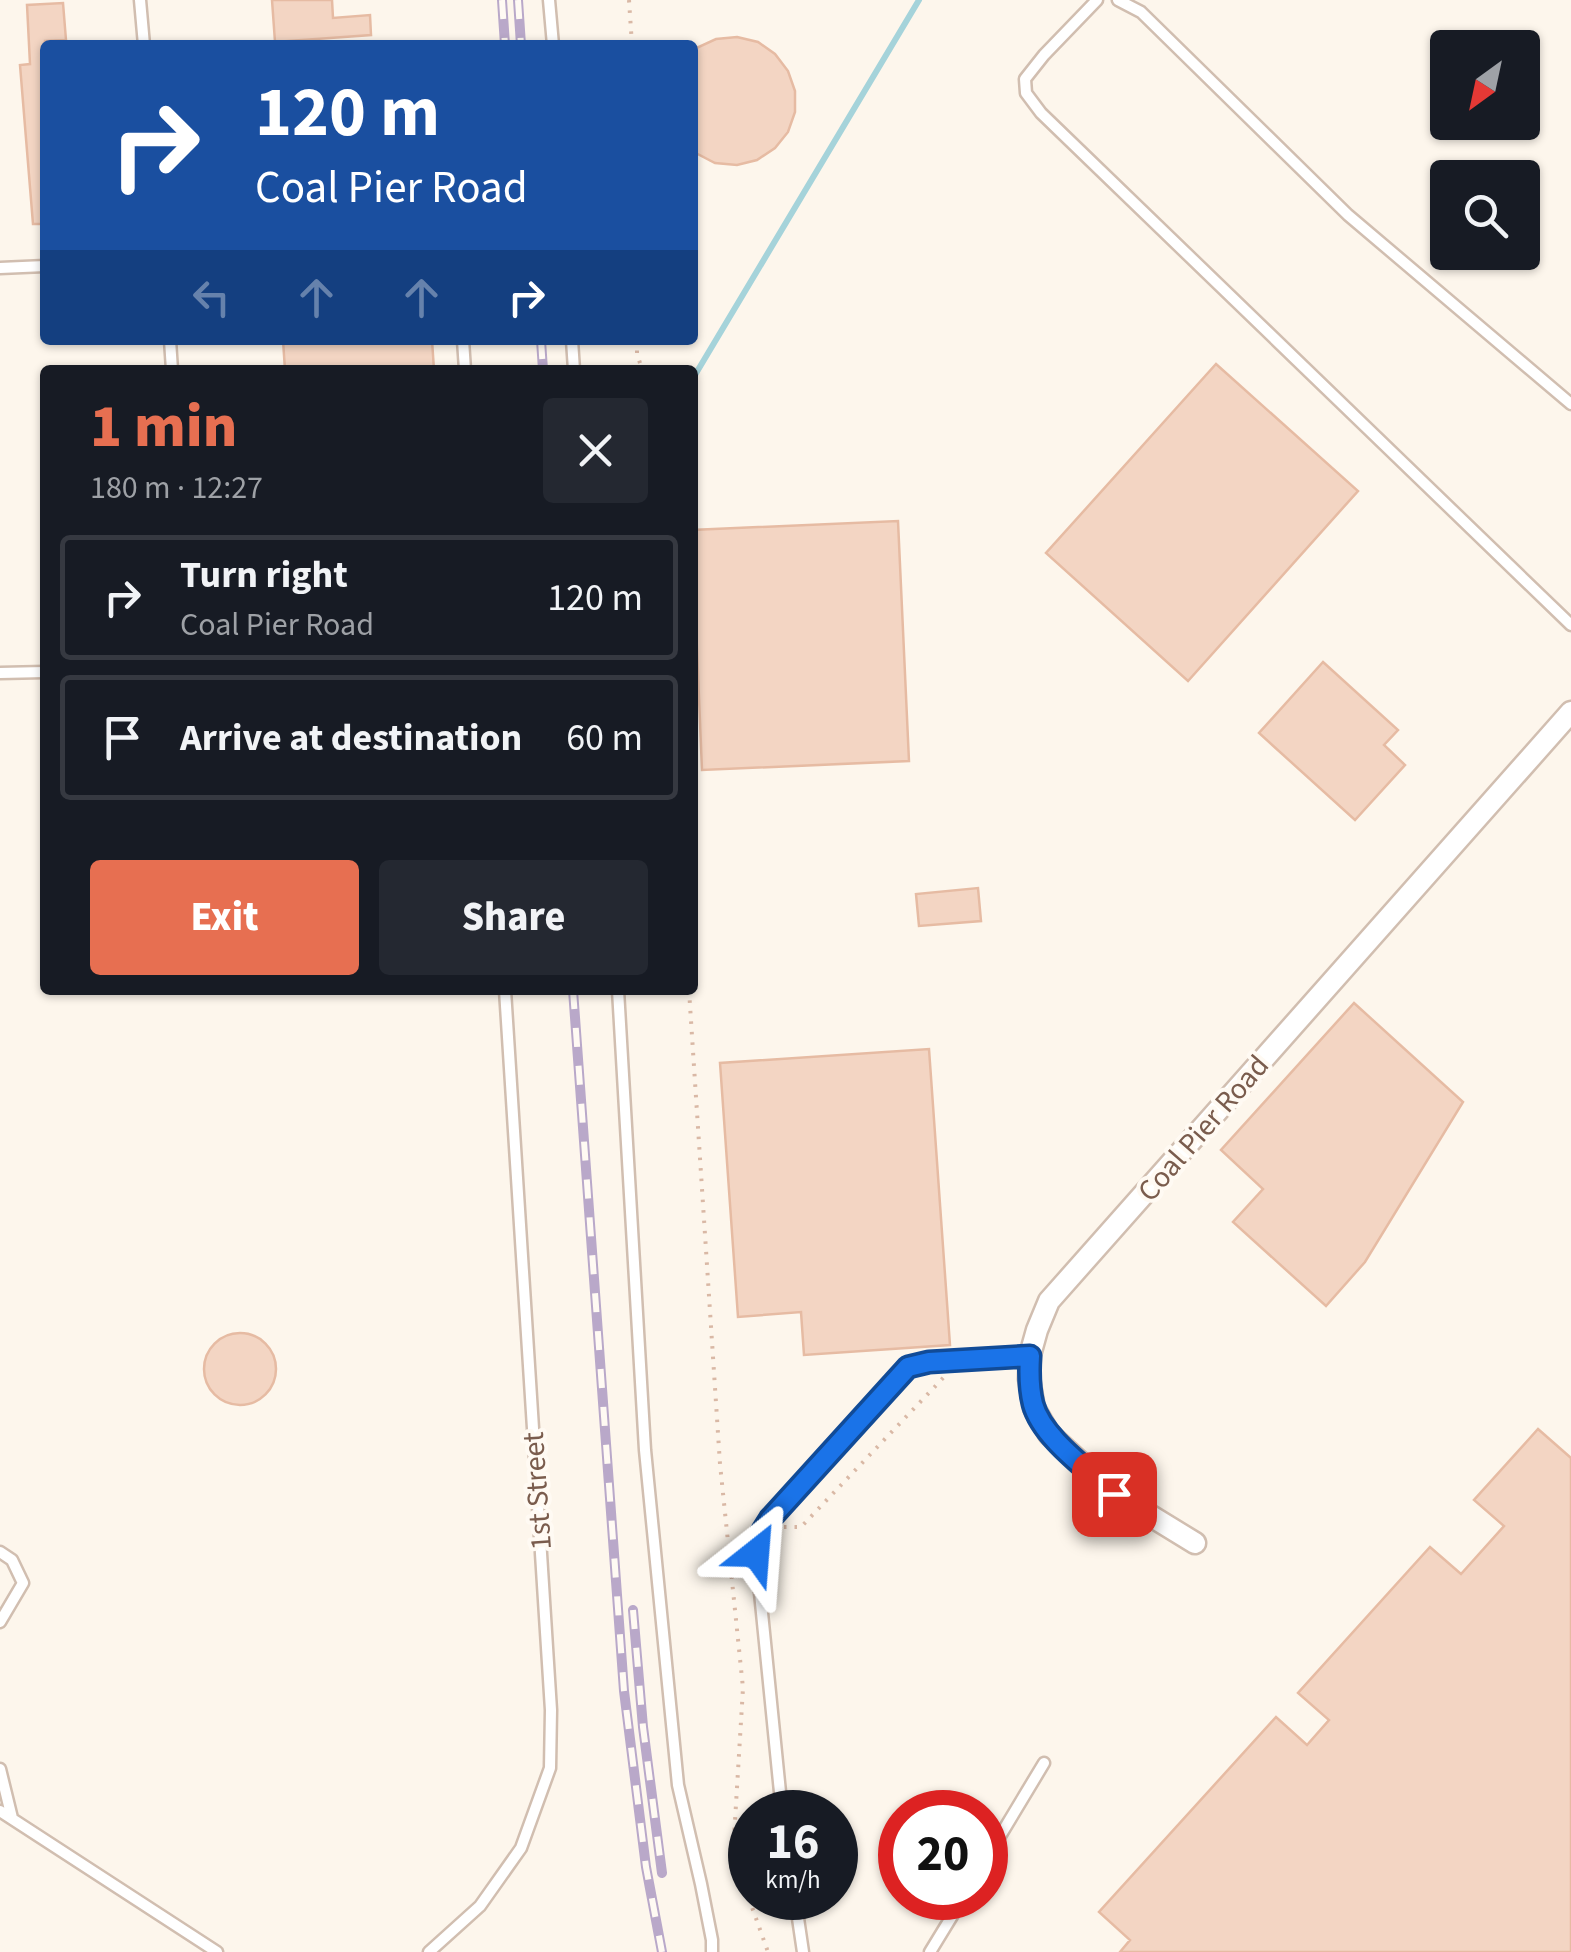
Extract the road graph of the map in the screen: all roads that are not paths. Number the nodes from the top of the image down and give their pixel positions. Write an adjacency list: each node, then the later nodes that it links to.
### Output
1 (140, 0): 5 (lane)
2 (549, 0): 6 (lane)
3 (1097, 0): 10 (lane)
4 (1118, 0): 9 (lane)
5 (144, 40)
6 (553, 40)
7 (40, 266): 8 (lane)
8 (0, 268)
9 (1571, 404)
10 (1571, 625)
11 (40, 672): 12 (lane)
12 (0, 673)
13 (1568, 720): 16 (street, Coal Pier Road)
14 (504, 995): 29 (lane, 1st Street)
15 (618, 995): 30 (lane)
16 (1030, 1356): 17 (street, Coal Pier Road); 22 (lane)
17 (1195, 1543)
18 (0, 1552): 19 (lane)
19 (0, 1622)
20 (1044, 1763): 25 (lane)
21 (0, 1769): 24 (lane)
22 (780, 1790)
23 (0, 1811): 24 (lane)
24 (12, 1819): 28 (lane)
25 (1008, 1823)
26 (798, 1920): 31 (lane)
27 (950, 1920): 32 (lane)
28 (217, 1952)
29 (429, 1952)
30 (712, 1952)
31 (803, 1952)
32 (930, 1952)

